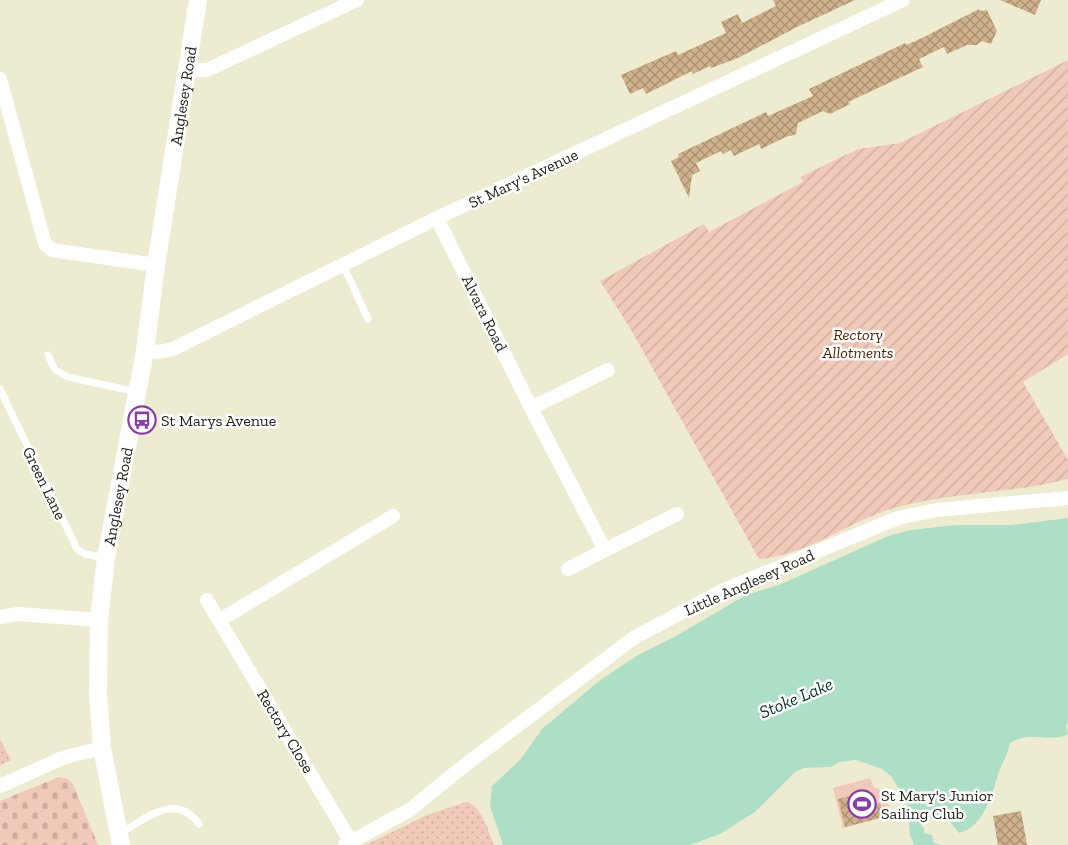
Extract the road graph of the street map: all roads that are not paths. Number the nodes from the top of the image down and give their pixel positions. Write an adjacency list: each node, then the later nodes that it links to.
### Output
1 (198, 0): 4 (street, Anglesey Road)
2 (357, 0): 4 (street)
3 (903, 0): 6 (street, St Mary's Avenue)
4 (187, 70): 7 (street, Anglesey Road)
5 (0, 79): 7 (street)
6 (437, 218): 8 (street, St Mary's Avenue); 15 (street, Alvara Road)
7 (156, 265): 10 (street, Anglesey Road)
8 (344, 265): 9 (lane); 10 (street, St Mary's Avenue)
9 (368, 319)
10 (145, 351): 14 (street, Anglesey Road)
11 (48, 355): 14 (lane)
12 (608, 370): 15 (street)
13 (0, 389): 20 (lane, Green Lane)
14 (137, 392): 20 (street, Anglesey Road)
15 (532, 408): 19 (street, Alvara Road)
16 (1068, 498): 30 (street, Little Anglesey Road)
17 (677, 514): 19 (street)
18 (393, 516): 25 (street)
19 (605, 550): 21 (street)
20 (106, 558): 24 (street, Anglesey Road)
21 (568, 569)
22 (207, 600): 25 (street, Rectory Close)
23 (0, 616): 24 (street)
24 (99, 620): 26 (street, Anglesey Road)
25 (220, 620): 30 (street, Rectory Close)
26 (102, 748): 27 (street); 29 (street, Anglesey Road)
27 (0, 786)
28 (200, 824): 29 (lane)
29 (120, 840)
30 (348, 843)

